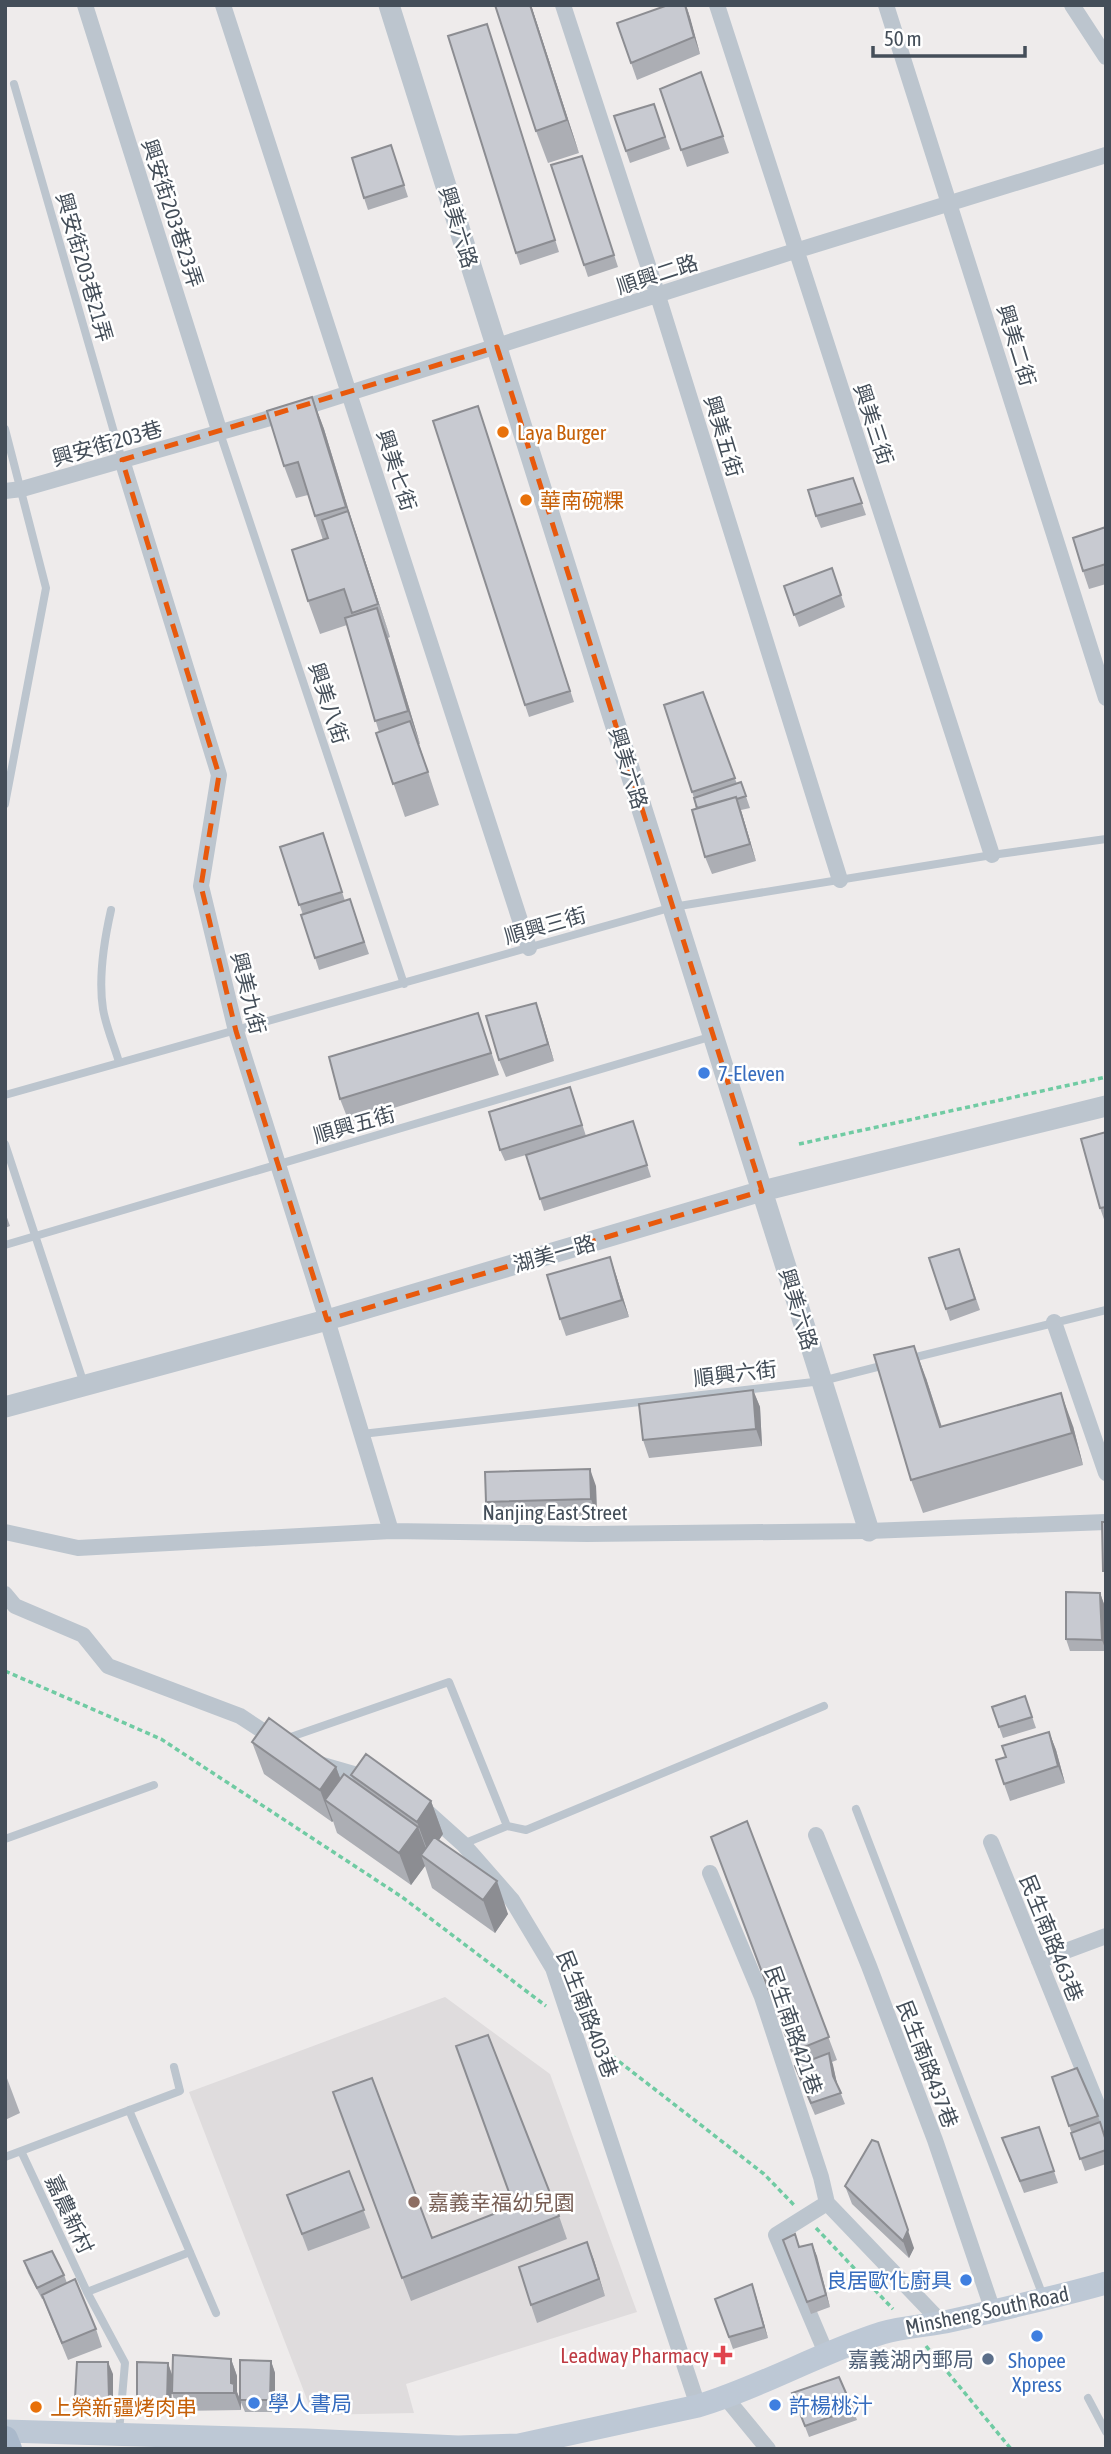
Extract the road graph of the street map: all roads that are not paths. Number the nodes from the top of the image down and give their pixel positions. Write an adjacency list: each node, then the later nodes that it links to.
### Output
1 (85, 5): 17 (street, 興安街203巷23弄)
2 (223, 5): 15 (street, 興美七街)
3 (389, 5): 14 (street, 興美六路)
4 (563, 5): 13 (street, 興美五街)
5 (717, 5): 12 (street, 興美三街)
6 (886, 5): 11 (street, 興美二街)
7 (1072, 5): 8 (street)
8 (1106, 57)
9 (14, 84): 18 (lane, 興安街203巷21弄)
10 (1106, 155): 11 (street, 順興二路)
11 (950, 204): 12 (street, 順興二路); 21 (street, 興美二街)
12 (796, 251): 13 (street, 順興二路); 24 (street, 興美三街)
13 (658, 296): 14 (street, 順興二路); 25 (street, 興美五街)
14 (497, 347): 15 (street, 順興二路); 26 (street, 興美六路)
15 (350, 393): 17 (street, 順興二路); 28 (street, 興美七街)
16 (5, 429): 19 (lane)
17 (220, 433): 18 (street, 興安街203巷); 29 (lane, 興美八街)
18 (122, 460): 19 (street, 興安街203巷); 30 (street, 興美九街)
19 (22, 489): 20 (street, 興安街203巷); 22 (lane)
20 (5, 491)
21 (1106, 698)
22 (5, 804)
23 (1106, 839): 24 (lane, 順興三街)
24 (992, 855): 25 (lane, 順興三街)
25 (840, 880): 26 (lane, 順興三街)
26 (673, 907): 28 (lane, 順興三街); 31 (street, 興美六路)
27 (111, 910): 32 (lane)
28 (529, 948): 29 (lane, 順興三街)
29 (404, 984): 30 (lane, 順興三街)
30 (236, 1031): 32 (lane, 順興三街); 36 (street, 興美九街)
31 (713, 1036): 36 (lane, 順興五街); 37 (street, 興美六路)
32 (119, 1062): 33 (lane, 順興三街)
33 (5, 1095)
34 (1106, 1106): 37 (street, 湖美一路)
35 (5, 1144): 38 (lane)
36 (279, 1164): 38 (lane, 順興五街); 41 (street, 興美九街)
37 (762, 1191): 41 (street, 湖美一路); 43 (street, 興美六路)
38 (34, 1236): 39 (lane, 順興五街); 44 (lane)
39 (5, 1245)
40 (1106, 1310): 42 (lane, 順興六街)
41 (327, 1320): 44 (street, 湖美一路); 46 (street, 興美九街)
42 (1054, 1322): 43 (lane, 順興六街); 47 (street)
43 (821, 1381): 46 (lane, 順興六街); 50 (street, 興美六路)
44 (84, 1384): 45 (street, 湖美一路)
45 (5, 1407)
46 (362, 1434): 49 (street, 興美九街)
47 (1106, 1473)
48 (1106, 1522): 50 (street, Nanjing East Street)
49 (391, 1531): 50 (street, Nanjing East Street); 51 (street, Nanjing East Street)
50 (869, 1531)
51 (5, 1532)
52 (5, 1594): 54 (street)
53 (824, 1706): 59 (lane)
54 (279, 1741): 55 (street); 59 (lane)
55 (387, 1783)
56 (153, 1785): 61 (lane)
57 (417, 1803): 63 (street, 民生南路403巷)
58 (856, 1808): 76 (lane)
59 (507, 1826): 63 (lane)
60 (816, 1835): 77 (street, 民生南路437巷)
61 (5, 1839)
62 (991, 1842): 66 (street, 民生南路463巷)
63 (463, 1844): 83 (street, 民生南路403巷)
64 (710, 1873): 72 (street, 民生南路421巷)
65 (1106, 1936): 66 (street)
66 (1039, 1961): 69 (street, 民生南路463巷)
67 (174, 2067): 68 (lane)
68 (130, 2110): 70 (lane); 73 (lane)
69 (1106, 2126)
70 (21, 2151): 71 (lane); 75 (lane, 嘉農新村)
71 (5, 2157)
72 (827, 2203): 79 (street, 民生南路421巷); 80 (street)
73 (190, 2252): 75 (lane); 78 (lane)
74 (1106, 2283): 76 (main road, Minsheng South Road)
75 (87, 2292): 86 (lane, 嘉農新村)
76 (1044, 2300): 77 (main road, Minsheng South Road)
77 (993, 2311): 79 (main road, Minsheng South Road)
78 (216, 2313)
79 (942, 2323): 80 (main road, Minsheng South Road)
80 (826, 2353): 81 (main road, Minsheng South Road)
81 (726, 2398): 83 (main road, Minsheng South Road); 90 (street)
82 (1088, 2398): 85 (lane)
83 (698, 2406): 88 (main road, Minsheng South Road)
84 (5, 2431): 86 (main road, Minsheng South Road)
85 (1106, 2432)
86 (119, 2433): 88 (main road, Minsheng South Road)
87 (5, 2439): 89 (main road)
88 (458, 2448)
89 (9, 2449)
90 (768, 2449)

